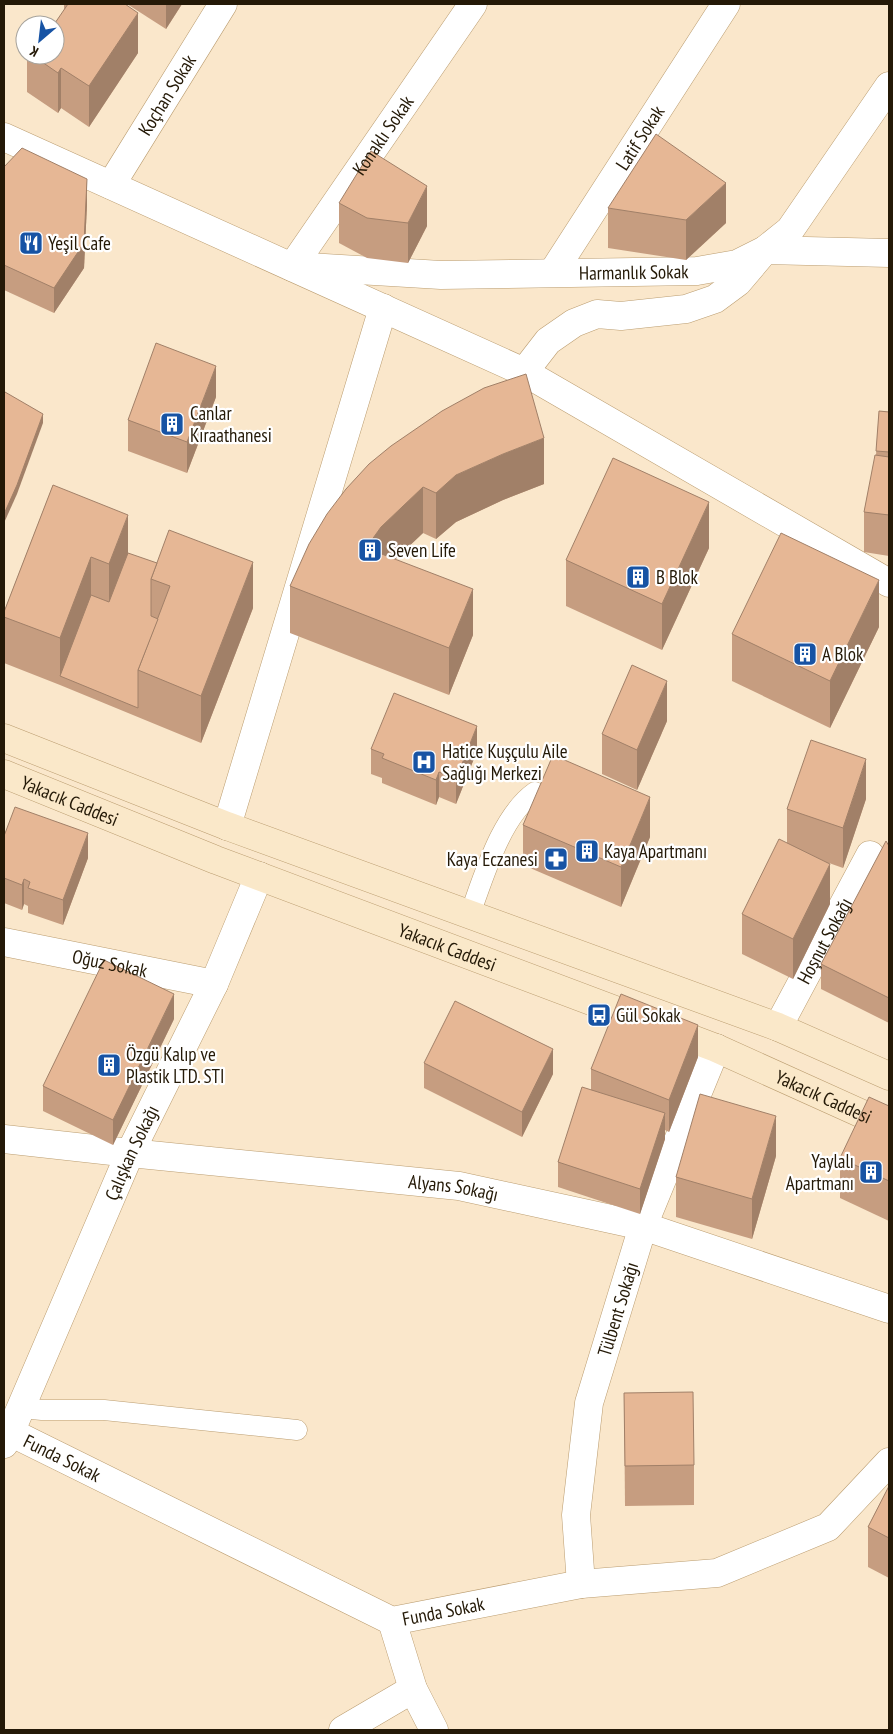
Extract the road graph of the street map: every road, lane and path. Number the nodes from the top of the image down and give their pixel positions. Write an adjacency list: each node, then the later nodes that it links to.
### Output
1 (224, 4): 6 (street, Koçhan Sokak)
2 (473, 4): 9 (street, Konaklı Sokak)
3 (726, 4): 10 (street, Latif Sokak)
4 (889, 86): 7 (street, Harmanlık Sokak)
5 (4, 137): 6 (street)
6 (111, 185): 9 (street)
7 (765, 250): 8 (street); 10 (street, Harmanlık Sokak); 12 (street)
8 (889, 253)
9 (292, 266): 10 (street, Harmanlık Sokak); 11 (street)
10 (564, 272): 12 (street)
11 (382, 308): 13 (street); 18 (street)
12 (621, 316): 13 (street)
13 (524, 372): 14 (street)
14 (889, 583)
15 (4, 738): 18 (main road, Yakacık Caddesi)
16 (4, 774): 20 (main road, Yakacık Caddesi)
17 (535, 792): 21 (lane)
18 (227, 826): 21 (main road, Yakacık Caddesi)
19 (870, 855): 24 (street, Hoşnut Sokağı)
20 (260, 876): 23 (street, Çalışkan Sokağı); 25 (main road, Yakacık Caddesi)
21 (470, 914): 24 (main road, Yakacık Caddesi)
22 (4, 942): 23 (street, Oğuz Sokak)
23 (214, 984): 29 (street, Çalışkan Sokağı)
24 (778, 1028): 26 (main road, Yakacık Caddesi)
25 (716, 1048): 27 (main road, Yakacık Caddesi); 30 (street, Tülbent Sokağı)
26 (889, 1076)
27 (889, 1126)
28 (4, 1139): 29 (street, Alyans Sokağı)
29 (130, 1153): 30 (street, Alyans Sokağı); 32 (street, Çalışkan Sokağı)
30 (644, 1226): 31 (street, Alyans Sokağı); 36 (street, Tülbent Sokağı)
31 (889, 1309)
32 (21, 1408): 33 (lane); 34 (street, Çalışkan Sokağı)
33 (297, 1430)
34 (6, 1435): 37 (street, Funda Sokak)
35 (889, 1462): 36 (street, Funda Sokak)
36 (581, 1584): 37 (street, Funda Sokak)
37 (392, 1621): 38 (street)
38 (413, 1689): 39 (street); 40 (street)
39 (343, 1730)
40 (434, 1730)

